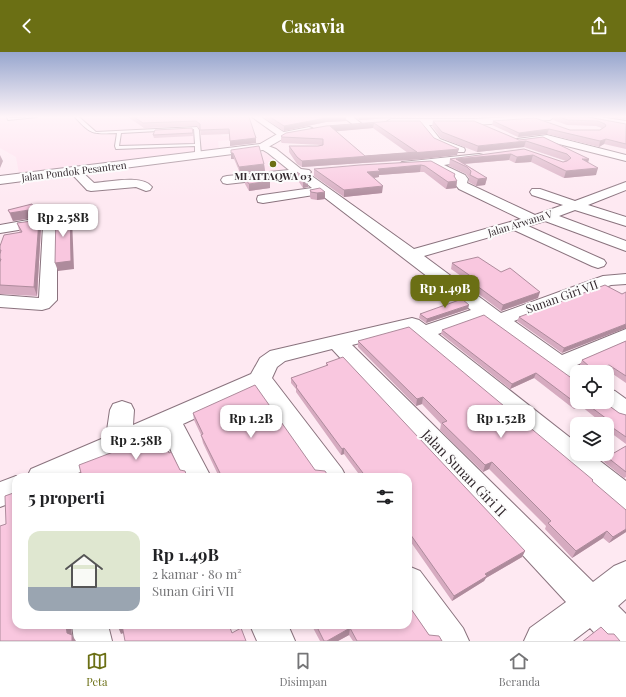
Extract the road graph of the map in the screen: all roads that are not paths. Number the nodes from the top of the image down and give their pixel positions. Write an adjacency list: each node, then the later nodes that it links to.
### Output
1 (117, 144): 8 (lane)
2 (198, 144): 9 (lane)
3 (275, 144): 7 (street, Jalan Pondok Pesantren)
4 (445, 144): 12 (street)
5 (523, 144): 10 (street)
6 (573, 144): 13 (street)
7 (272, 148): 9 (street, Jalan Pondok Pesantren); 19 (street)
8 (127, 149): 9 (lane); 14 (lane)
9 (198, 150): 14 (street, Jalan Pondok Pesantren)
10 (510, 153)
11 (489, 155): 12 (street)
12 (475, 157): 15 (street)
13 (626, 158)
14 (127, 160): 18 (street, Jalan Pondok Pesantren)
15 (432, 163): 16 (street); 28 (street)
16 (396, 165)
17 (315, 171): 19 (street)
18 (76, 172): 20 (street, Jalan Pondok Pesantren); 23 (street)
19 (300, 173): 21 (street); 24 (street)
20 (0, 180)
21 (227, 180)
22 (626, 186): 27 (street, Jalan Arwana V)
23 (146, 187)
24 (323, 190): 26 (street); 33 (street)
25 (536, 192): 27 (street)
26 (263, 199)
27 (577, 205): 28 (street, Jalan Arwana V); 29 (street)
28 (540, 218): 30 (street, Jalan Arwana V); 32 (street)
29 (626, 222)
30 (515, 225): 33 (street, Jalan Arwana V); 34 (street)
31 (0, 229): 36 (street)
32 (626, 246)
33 (412, 255): 37 (street)
34 (598, 263)
35 (626, 279): 37 (street, Sunan Giri VII)
36 (0, 301)
37 (490, 314): 38 (street, Sunan Giri VII); 41 (street)
38 (423, 332): 40 (street); 54 (street)
39 (626, 335): 41 (street)
40 (337, 342): 43 (street); 57 (street, Jalan Sunan Giri II)
41 (560, 364): 42 (street)
42 (570, 371)
43 (260, 378): 47 (street); 51 (street)
44 (614, 402): 46 (street)
45 (122, 410): 48 (street)
46 (626, 411)
47 (169, 420): 48 (street); 50 (street)
48 (118, 443): 49 (street)
49 (57, 473)
50 (195, 473)
51 (329, 473)
52 (12, 490): 53 (street)
53 (0, 495)
54 (626, 498)
55 (626, 578): 57 (street)
56 (412, 589): 63 (street)
57 (592, 604): 60 (street, Jalan Sunan Giri II); 64 (street)
58 (91, 629): 61 (street)
59 (270, 629): 62 (street)
60 (626, 640)
61 (93, 641)
62 (276, 641)
63 (450, 641)
64 (543, 641)

